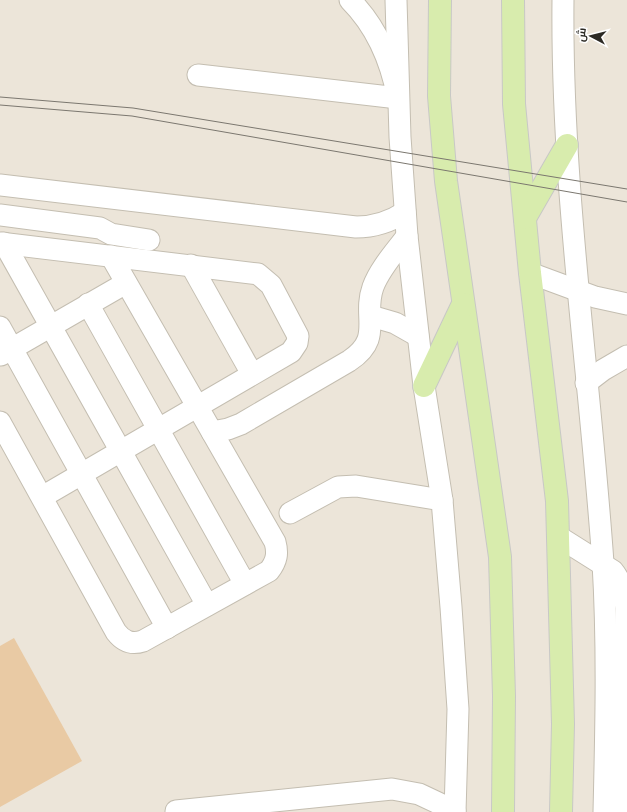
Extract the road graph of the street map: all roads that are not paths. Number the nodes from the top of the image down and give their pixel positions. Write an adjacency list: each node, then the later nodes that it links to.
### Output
1 (350, 0): 7 (street)
2 (396, 0): 7 (street)
3 (440, 0): 22 (main road)
4 (513, 0): 12 (main road)
5 (563, 0): 8 (street)
6 (198, 75): 7 (street)
7 (398, 98): 10 (street)
8 (567, 145): 12 (main road); 20 (street)
9 (0, 185): 10 (street)
10 (405, 212): 13 (street)
11 (0, 215): 15 (street)
12 (525, 218): 18 (main road)
13 (407, 236): 24 (street); 27 (street)
14 (2, 243): 16 (street); 25 (street)
15 (151, 250): 16 (street); 17 (street)
16 (111, 256): 19 (street)
17 (191, 265): 30 (street); 30 (street)
18 (530, 273): 20 (street); 42 (main road)
19 (126, 283): 21 (street); 33 (street)
20 (579, 291): 23 (street); 31 (street)
21 (88, 304): 25 (street); 35 (street)
22 (463, 304): 32 (main road); 51 (main road)
23 (627, 304)
24 (371, 316): 27 (street); 36 (street)
25 (50, 326): 28 (street); 37 (street)
26 (0, 327): 28 (street)
27 (418, 336): 32 (street)
28 (6, 352): 38 (street)
29 (627, 356): 31 (street)
30 (252, 374): 33 (street)
31 (586, 383): 43 (street)
32 (424, 386): 40 (street)
33 (197, 406): 35 (street); 36 (street)
34 (0, 422): 39 (street)
35 (158, 429): 37 (street); 44 (street)
36 (212, 432): 44 (street)
37 (121, 451): 38 (street); 45 (street)
38 (82, 474): 39 (street); 46 (street)
39 (42, 497): 46 (street)
40 (442, 500): 41 (street); 50 (street)
41 (293, 517)
42 (559, 537): 43 (street); 52 (main road)
43 (603, 563): 47 (street); 53 (street)
44 (244, 584): 45 (street)
45 (207, 605): 46 (street)
46 (167, 628)
47 (626, 737): 48 (street)
48 (626, 763): 54 (street)
49 (176, 811): 50 (street)
50 (455, 812)
51 (503, 812)
52 (562, 812)
53 (604, 812)
54 (623, 812)

